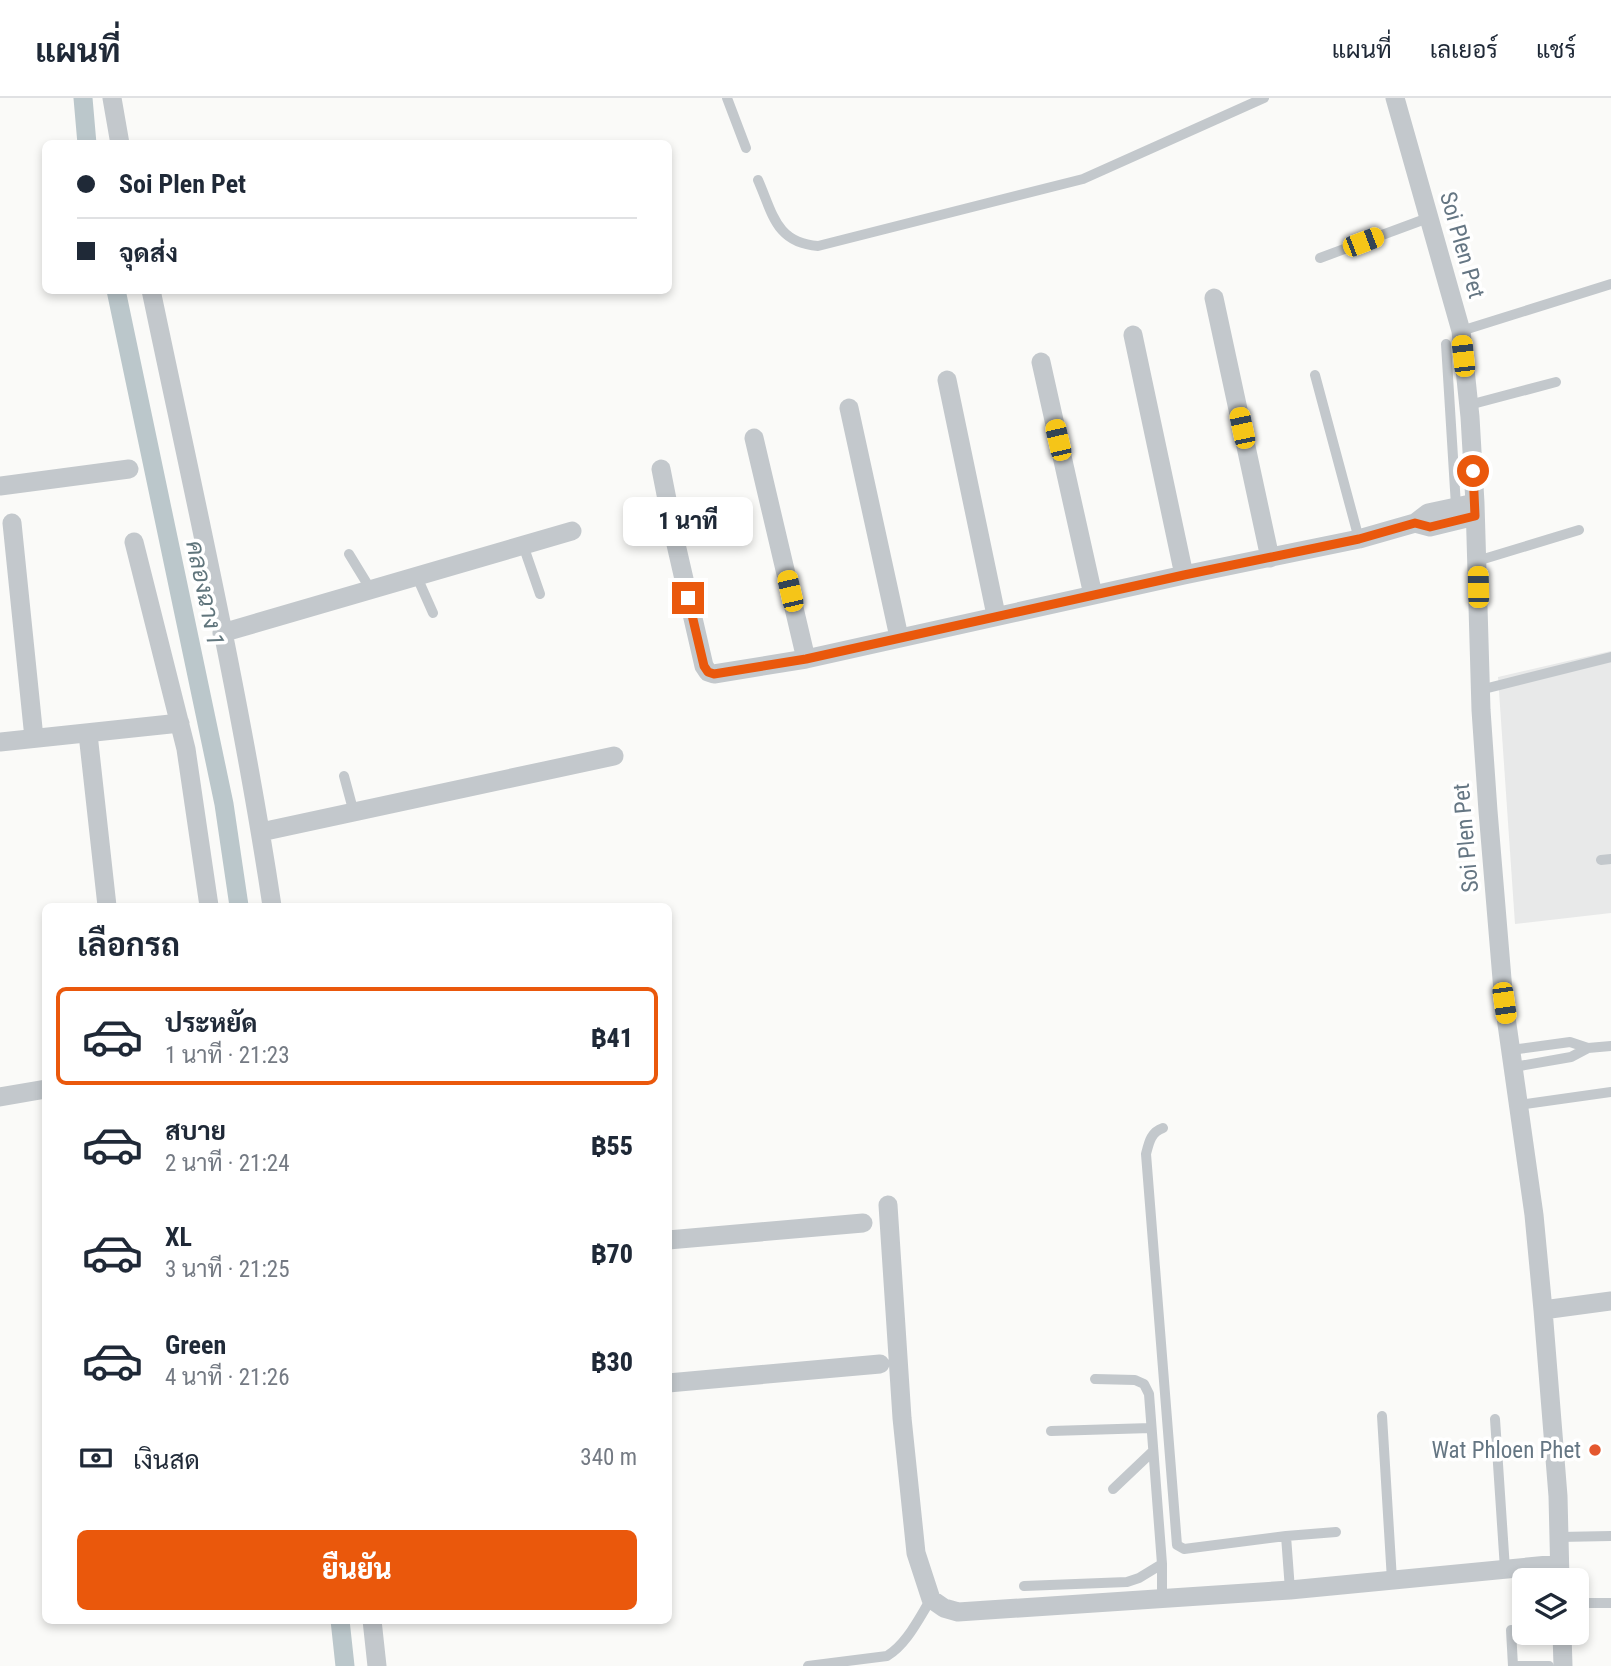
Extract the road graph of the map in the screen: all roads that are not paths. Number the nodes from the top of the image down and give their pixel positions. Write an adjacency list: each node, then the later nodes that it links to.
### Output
1 (113, 98): 5 (street)
2 (727, 98): 6 (lane)
3 (1264, 98): 7 (lane)
4 (1395, 98): 8 (street, Soi Plen Pet)
5 (119, 140)
6 (746, 148)
7 (758, 180)
8 (1428, 218): 9 (lane); 14 (street, Soi Plen Pet)
9 (1320, 258)
10 (1611, 284): 14 (lane)
11 (152, 294): 42 (street)
12 (1214, 298): 33 (street)
13 (1133, 335): 35 (street)
14 (1453, 338): 19 (street, Soi Plen Pet); 25 (lane)
15 (1041, 362): 39 (street)
16 (1315, 375): 29 (lane)
17 (947, 380): 41 (street)
18 (1556, 382): 19 (lane)
19 (1469, 405): 25 (street, Soi Plen Pet)
20 (849, 408): 43 (street)
21 (754, 438): 45 (street)
22 (129, 469): 24 (street)
23 (661, 469): 45 (street)
24 (0, 486)
25 (1469, 508): 29 (street); 34 (street, Soi Plen Pet)
26 (12, 523): 49 (street)
27 (1579, 530): 34 (lane)
28 (572, 531): 31 (street)
29 (1359, 539): 33 (street)
30 (134, 542): 47 (street)
31 (523, 545): 36 (street); 38 (lane)
32 (349, 554): 37 (lane)
33 (1270, 558): 35 (street)
34 (1477, 561): 46 (street, Soi Plen Pet)
35 (1184, 575): 39 (street)
36 (417, 576): 37 (street); 40 (lane)
37 (370, 590): 42 (street)
38 (540, 594)
39 (1093, 595): 41 (street)
40 (433, 613)
41 (996, 615): 43 (street)
42 (222, 634): 54 (street)
43 (900, 637): 45 (street)
44 (1611, 657): 46 (lane)
45 (806, 659)
46 (1480, 690): 60 (street, Soi Plen Pet)
47 (180, 723): 48 (street); 56 (street)
48 (88, 734): 49 (street); 55 (street)
49 (34, 738): 50 (street)
50 (0, 742)
51 (614, 757): 53 (street)
52 (344, 776): 53 (lane)
53 (354, 813): 54 (street)
54 (261, 832): 57 (street)
55 (107, 903)
56 (209, 903)
57 (272, 903)
58 (1611, 1046): 59 (lane)
59 (1588, 1048): 60 (lane); 60 (lane)
60 (1512, 1058): 64 (street, Soi Plen Pet)
61 (42, 1090): 63 (street)
62 (1611, 1093): 64 (lane)
63 (0, 1097)
64 (1519, 1105): 70 (street, Soi Plen Pet)
65 (1163, 1128): 81 (lane)
66 (888, 1205): 91 (street)
67 (863, 1223): 68 (street)
68 (672, 1240)
69 (1611, 1301): 70 (street)
70 (1543, 1310): 82 (street, Soi Plen Pet)
71 (880, 1364): 73 (street)
72 (1095, 1379): 76 (lane)
73 (672, 1384)
74 (1382, 1416): 88 (lane)
75 (1495, 1419): 86 (lane)
76 (1151, 1428): 77 (lane); 78 (lane)
77 (1051, 1431)
78 (1153, 1451): 79 (lane); 84 (lane)
79 (1113, 1489)
80 (1336, 1532): 81 (lane)
81 (1286, 1536): 90 (lane)
82 (1559, 1536): 83 (lane); 85 (street, Soi Plen Pet)
83 (1611, 1536)
84 (1162, 1564): 89 (lane); 92 (lane)
85 (1560, 1568)
86 (1505, 1569): 87 (street); 88 (street)
87 (1512, 1569)
88 (1392, 1580): 90 (street)
89 (1024, 1586)
90 (1290, 1590): 92 (street)
91 (931, 1599): 92 (street); 99 (lane)
92 (1162, 1600)
93 (1611, 1602): 94 (lane)
94 (1589, 1603)
95 (372, 1624): 98 (street)
96 (1511, 1630): 100 (lane)
97 (1562, 1645): 102 (street)
98 (377, 1666)
99 (808, 1666)
100 (1513, 1666): 101 (lane)
101 (1549, 1666)
102 (1563, 1666)

